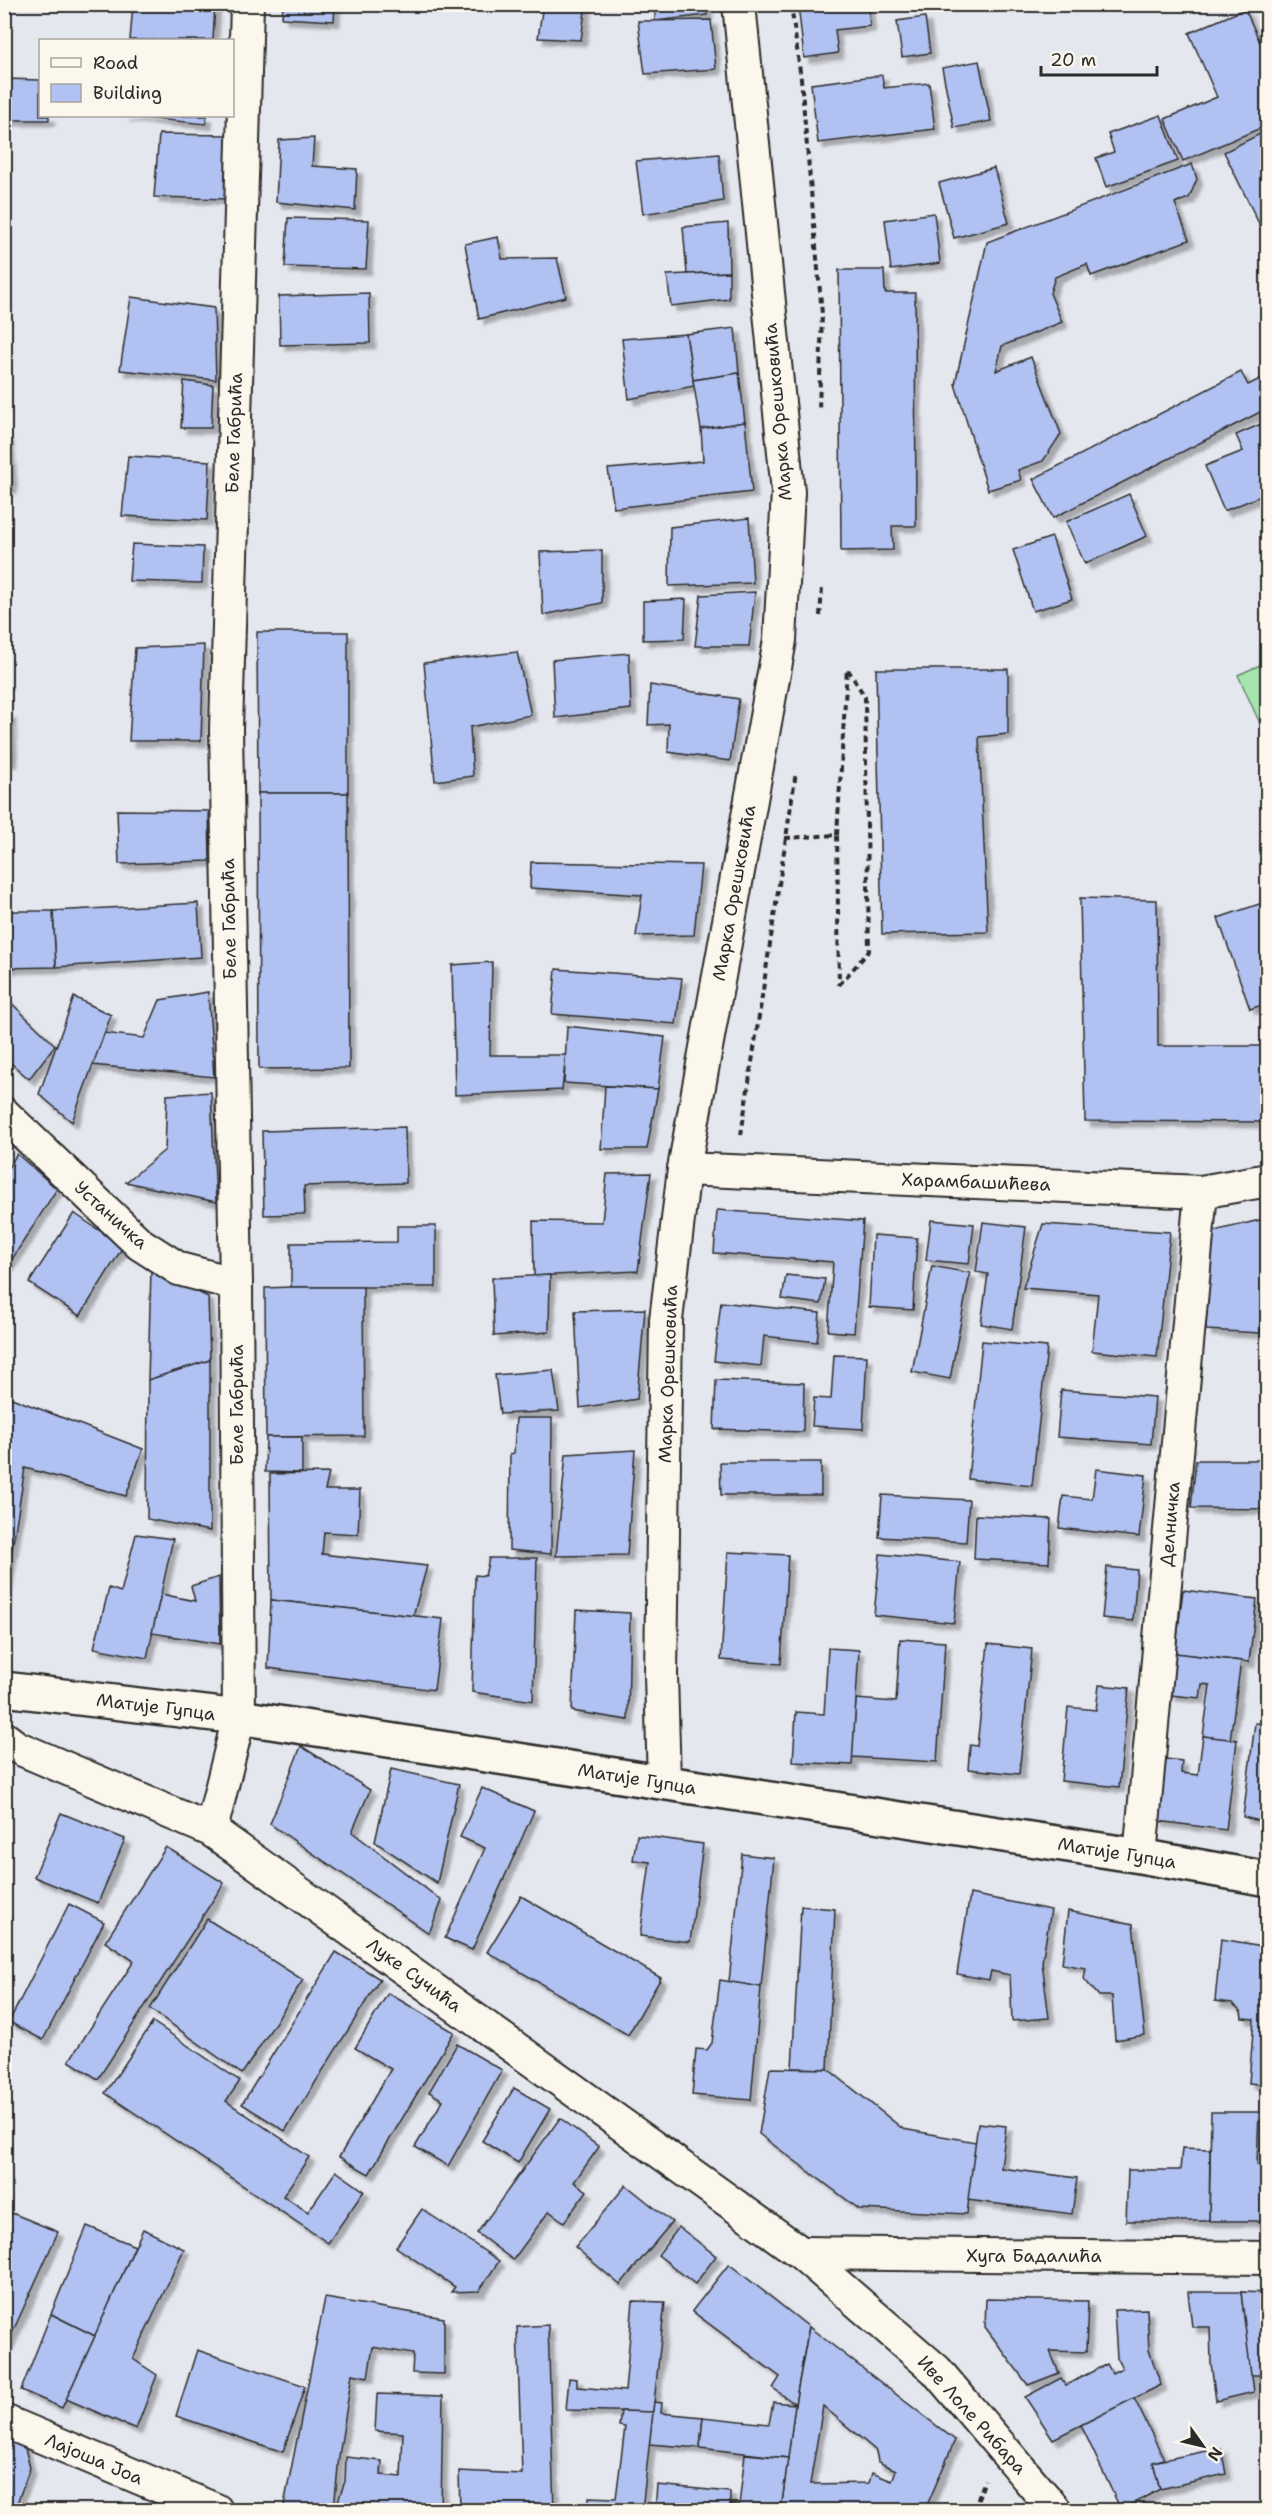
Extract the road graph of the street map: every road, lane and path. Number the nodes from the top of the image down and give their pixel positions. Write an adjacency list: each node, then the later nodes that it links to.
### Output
1 (247, 4): 11 (street, Беле Габрића)
2 (739, 4): 8 (street, Марка Орешковића)
3 (790, 4): 4 (path)
4 (818, 419)
5 (837, 835): 5 (path); 6 (path)
6 (785, 838)
7 (4, 1114): 11 (street, Устаничка)
8 (684, 1169): 10 (street, Харамбашићева); 15 (street, Марка Орешковића)
9 (1268, 1180): 10 (street, Харамбашићева)
10 (1201, 1191): 17 (street, Делничка)
11 (236, 1284): 13 (street, Беле Габрића)
12 (4, 1689): 13 (street, Матије Гупца)
13 (239, 1717): 15 (street, Матије Гупца); 16 (street, Беле Габрића)
14 (4, 1738): 16 (street, Луке Сучића)
15 (664, 1783): 17 (street, Матије Гупца)
16 (211, 1830): 19 (street, Луке Сучића)
17 (1140, 1856): 18 (street, Матије Гупца)
18 (1268, 1879)
19 (801, 2253): 20 (street, Хуга Бадалића); 23 (street, Иве Лоле Рибара)
20 (1268, 2258)
21 (4, 2421): 22 (street, Лајоша Јоа)
22 (216, 2511)
23 (1055, 2511)

